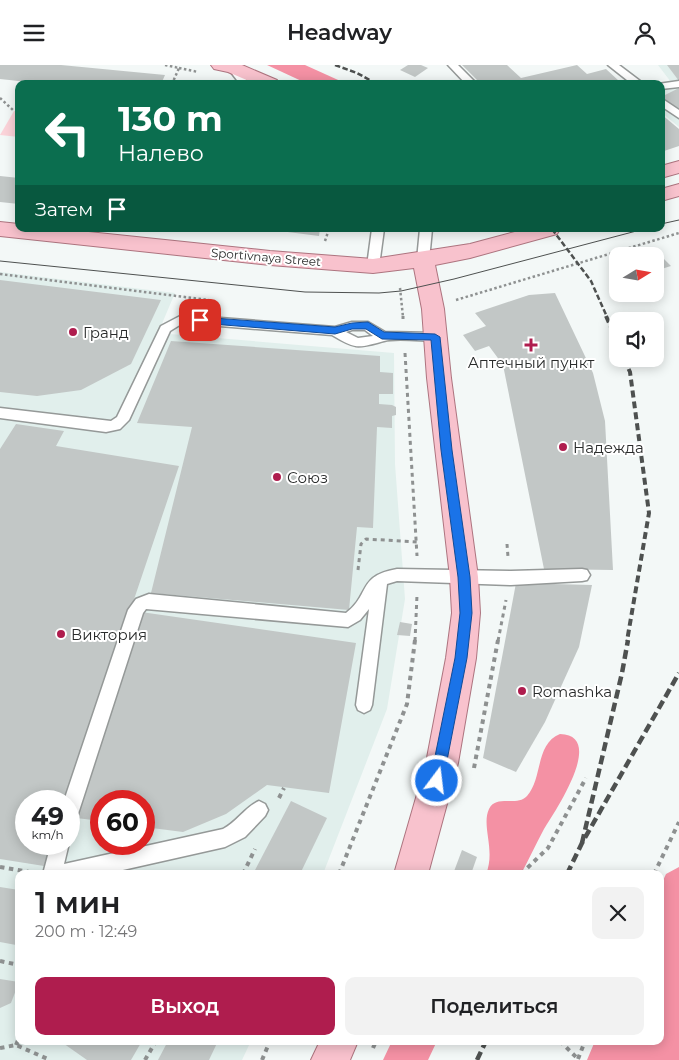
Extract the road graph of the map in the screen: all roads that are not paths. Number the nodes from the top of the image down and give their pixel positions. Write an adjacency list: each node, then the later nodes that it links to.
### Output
1 (453, 65): 6 (lane)
2 (613, 65): 7 (lane)
3 (226, 66): 4 (lane); 5 (main road)
4 (241, 80)
5 (261, 80)
6 (468, 80)
7 (634, 80)
8 (679, 84): 9 (lane)
9 (665, 86)
10 (665, 104): 11 (lane)
11 (679, 115)
12 (679, 167): 13 (main road)
13 (665, 171)
14 (679, 190): 15 (main road)
15 (665, 194)
16 (0, 229): 17 (main road, Sportivnaya Street)
17 (15, 231)
18 (28, 232): 23 (main road, Sportivnaya Street)
19 (378, 232): 23 (lane)
20 (426, 232): 22 (lane)
21 (540, 232): 22 (main road, Sportivnaya Street)
22 (423, 260): 23 (main road, Sportivnaya Street); 26 (main road)
23 (373, 266)
24 (335, 331): 25 (lane); 25 (lane); 27 (lane)
25 (382, 336): 26 (lane)
26 (436, 345): 29 (main road)
27 (0, 413)
28 (582, 575): 29 (lane)
29 (464, 577): 30 (lane); 37 (main road)
30 (380, 579): 31 (lane); 32 (lane)
31 (364, 705)
32 (77, 790)
33 (259, 810): 36 (lane)
34 (57, 855): 35 (lane)
35 (53, 870)
36 (81, 870)
37 (412, 870)
38 (338, 1045): 39 (main road)
39 (330, 1060)

